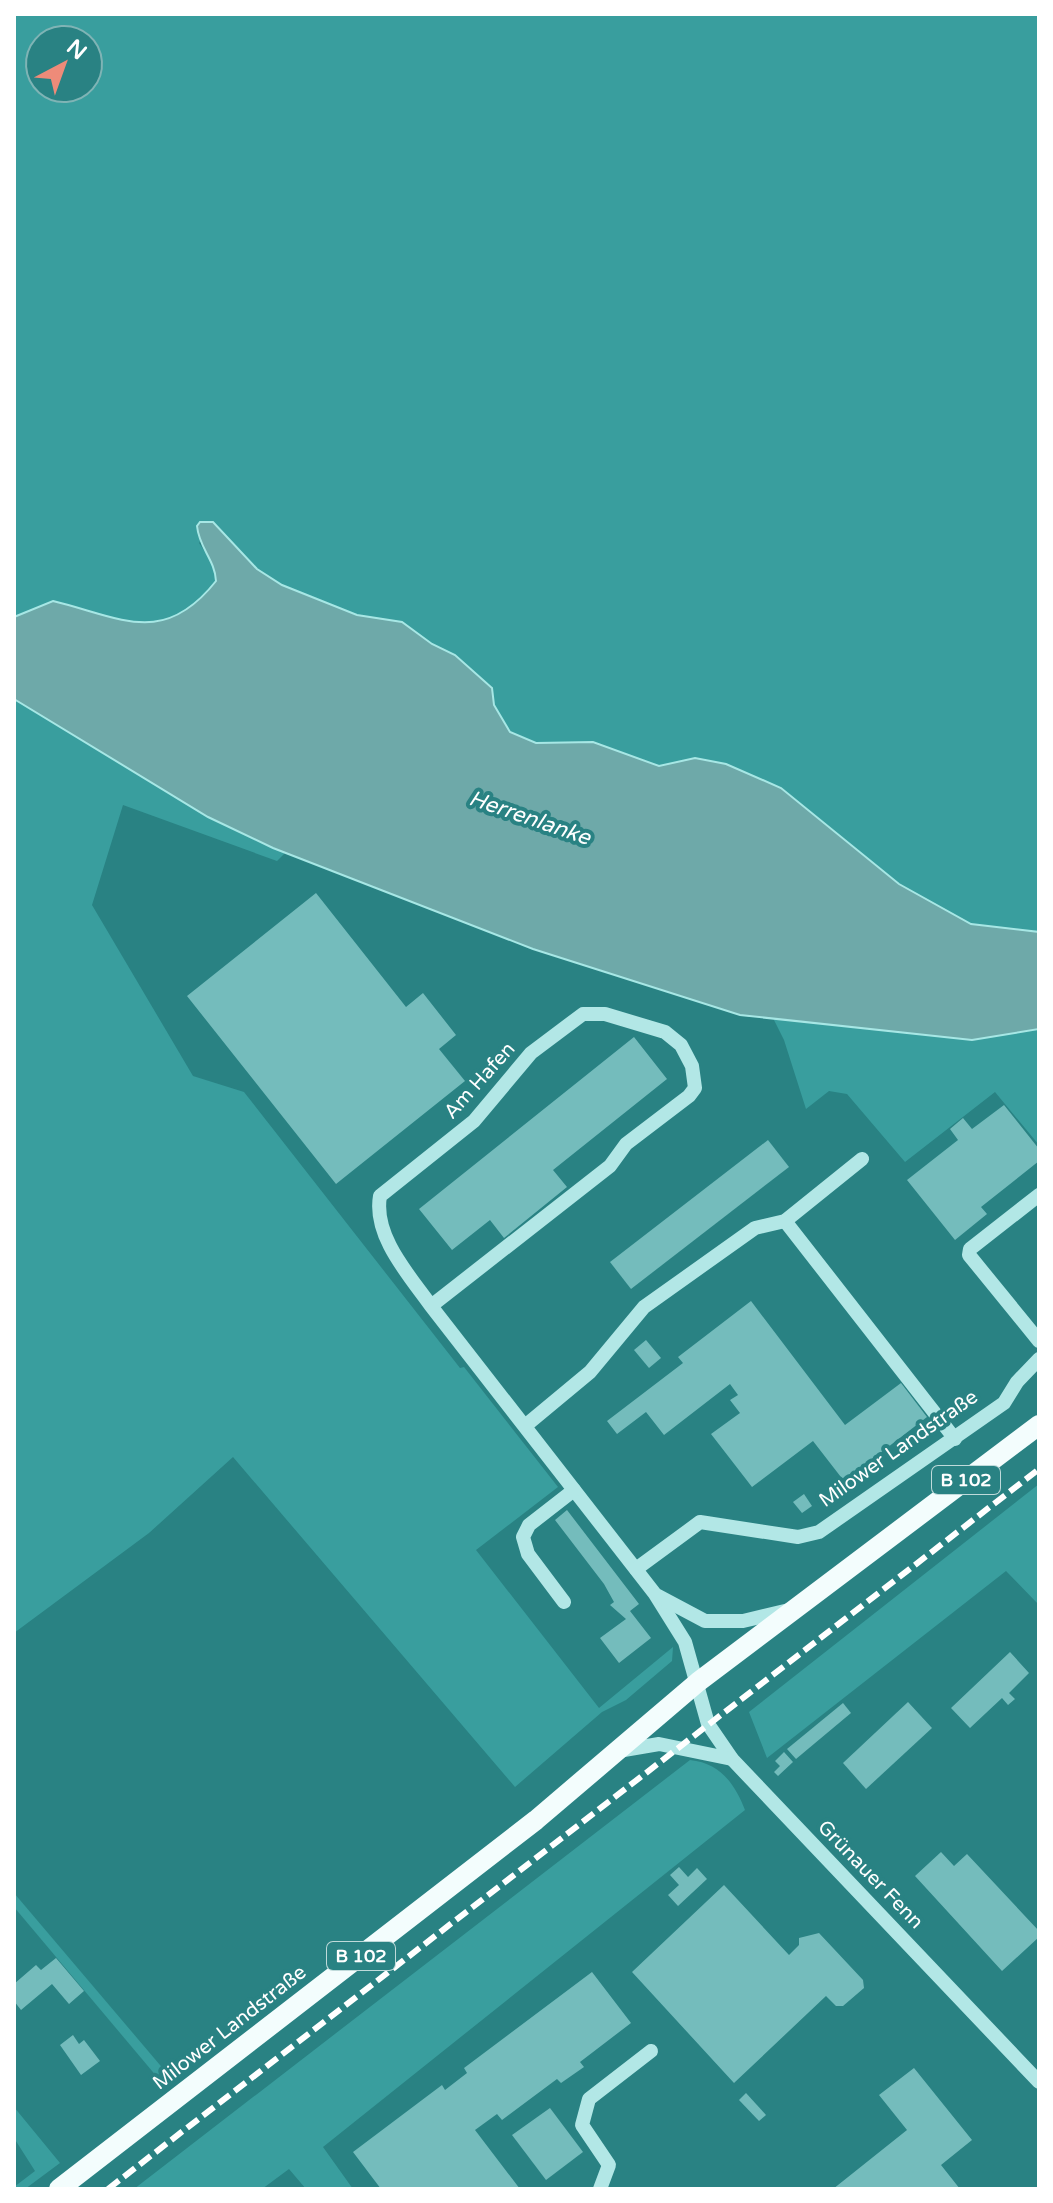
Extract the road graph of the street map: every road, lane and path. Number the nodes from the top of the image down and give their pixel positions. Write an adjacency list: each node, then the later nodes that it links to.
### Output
1 (862, 1159): 3 (street)
2 (1039, 1195): 5 (street)
3 (785, 1221): 8 (street); 9 (street)
4 (431, 1306): 4 (street, Am Hafen); 8 (street, Am Hafen)
5 (1039, 1341)
6 (1039, 1359): 9 (street, Milower Landstraße)
7 (1039, 1425): 14 (main road, Milower Landstraße / B 102)
8 (525, 1426): 10 (street, Am Hafen)
9 (955, 1439): 11 (street, Milower Landstraße)
10 (574, 1490): 11 (street, Am Hafen); 13 (street)
11 (636, 1569): 12 (street, Am Hafen)
12 (655, 1594): 14 (street, Milower Landstraße); 15 (street, Am Hafen)
13 (564, 1602)
14 (797, 1608): 15 (main road, Milower Landstraße / B 102)
15 (698, 1682): 16 (main road, Milower Landstraße / B 102); 17 (street, Grünauer Fenn)
16 (615, 1752): 17 (street); 20 (main road, Milower Landstraße / B 102)
17 (732, 1759): 19 (street, Grünauer Fenn)
18 (651, 2051): 21 (street)
19 (1039, 2082)
20 (59, 2189)
21 (600, 2189)

